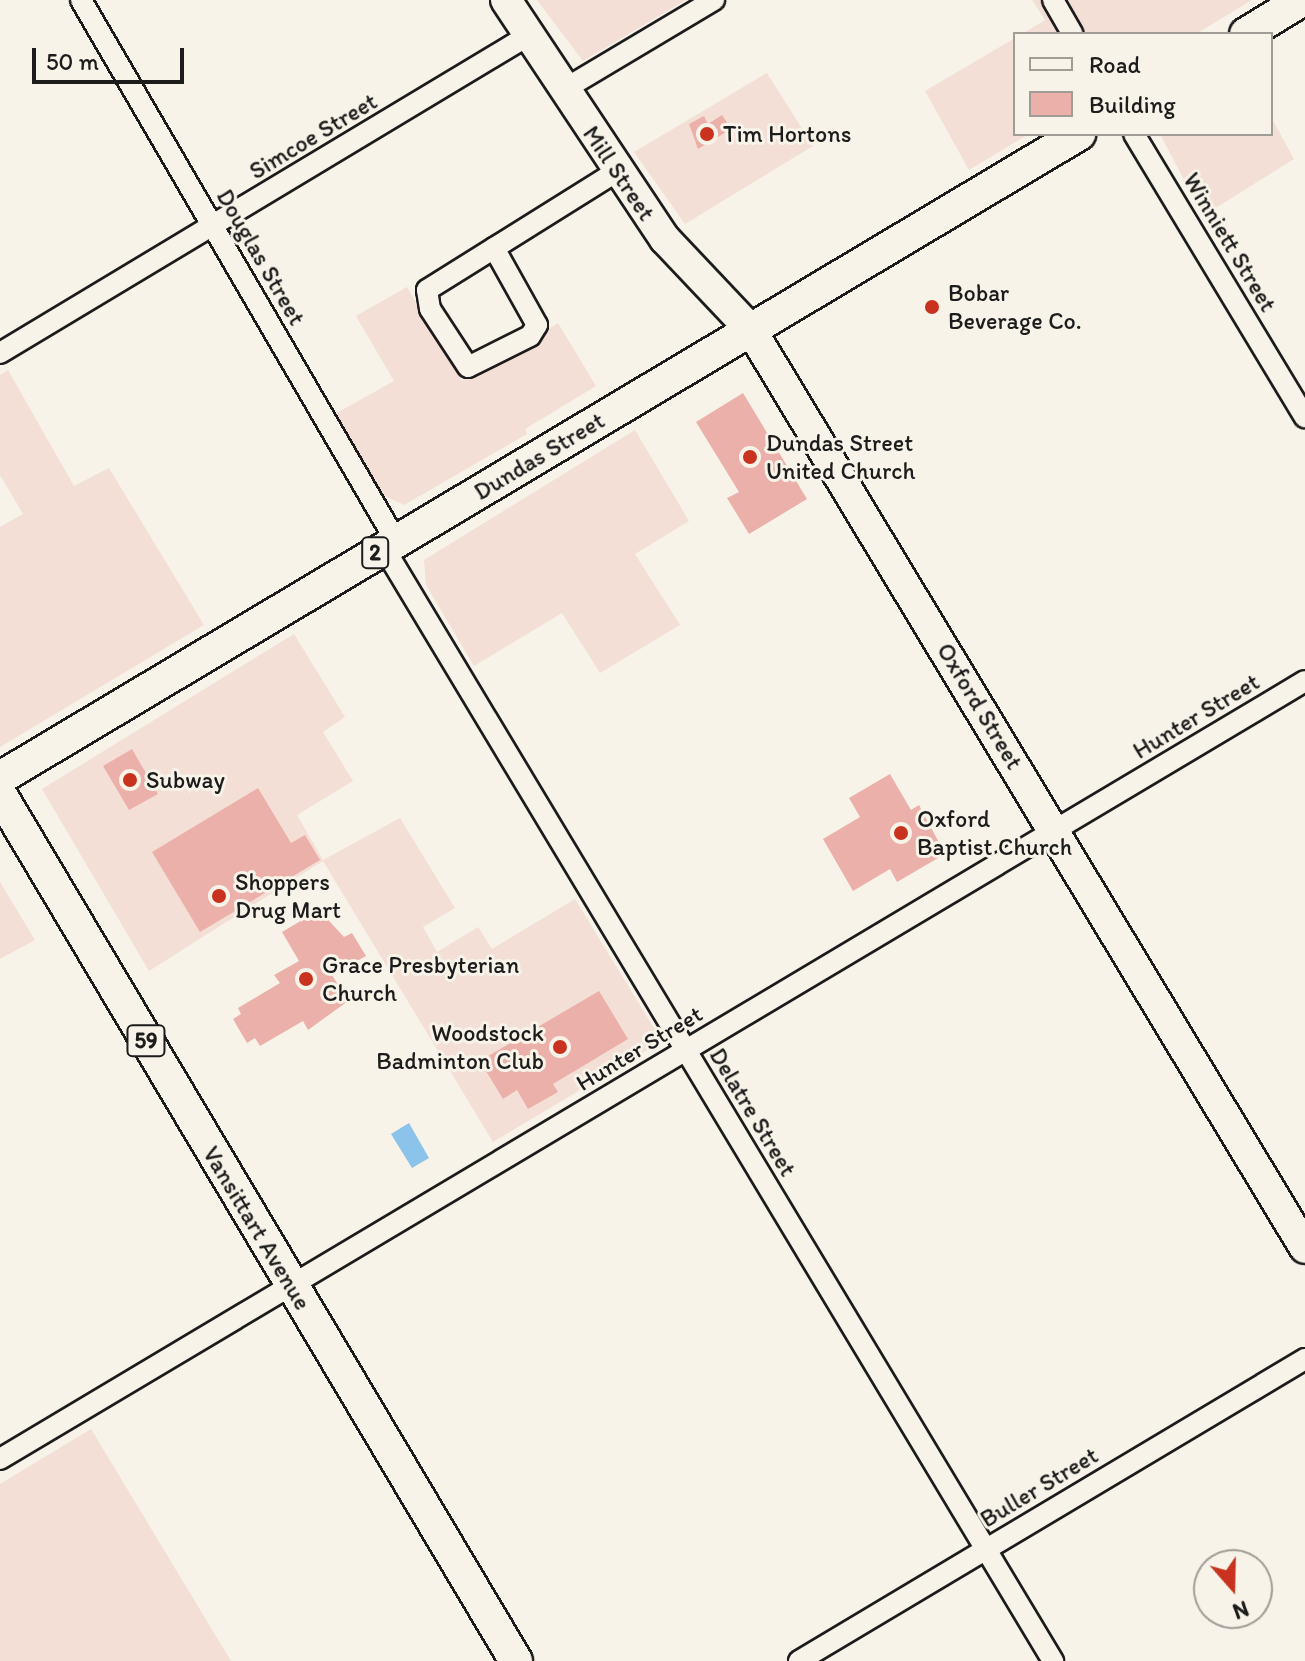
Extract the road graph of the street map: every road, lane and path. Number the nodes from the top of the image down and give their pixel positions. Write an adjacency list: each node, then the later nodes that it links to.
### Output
1 (81, 0): 13 (street, Douglas Street)
2 (506, 0): 8 (main road, Mill Street)
3 (714, 0): 9 (street)
4 (1053, 0): 6 (street)
5 (1302, 0): 7 (main road)
6 (1072, 32)
7 (1249, 32)
8 (529, 35): 9 (main road, Mill Street); 13 (street, Simcoe Street)
9 (563, 90): 12 (main road, Mill Street)
10 (1076, 136): 15 (main road, Dundas Street / 2)
11 (1135, 136): 17 (street, Winniett Street)
12 (616, 172): 14 (street); 15 (main road, Mill Street)
13 (213, 227): 16 (street, Simcoe Street); 18 (street, Douglas Street)
14 (494, 248): 14 (street)
15 (751, 330): 18 (main road, Dundas Street / 2); 22 (main road, Oxford Street)
16 (0, 353)
17 (1305, 417)
18 (390, 544): 20 (main road, Dundas Street / 2); 23 (street, Delatre Street)
19 (1305, 681): 22 (street, Hunter Street)
20 (0, 778)
21 (0, 794): 25 (main road, Vansittart Avenue / 59)
22 (1055, 829): 23 (street, Hunter Street); 24 (main road, Oxford Street)
23 (686, 1050): 25 (street, Hunter Street); 28 (street, Delatre Street)
24 (1305, 1248)
25 (292, 1287): 27 (street, Hunter Street); 29 (main road, Vansittart Avenue / 59)
26 (1305, 1359): 28 (street, Buller Street)
27 (0, 1459)
28 (986, 1549): 30 (street, Buller Street); 31 (street, Delatre Street)
29 (516, 1661)
30 (799, 1661)
31 (1053, 1661)

